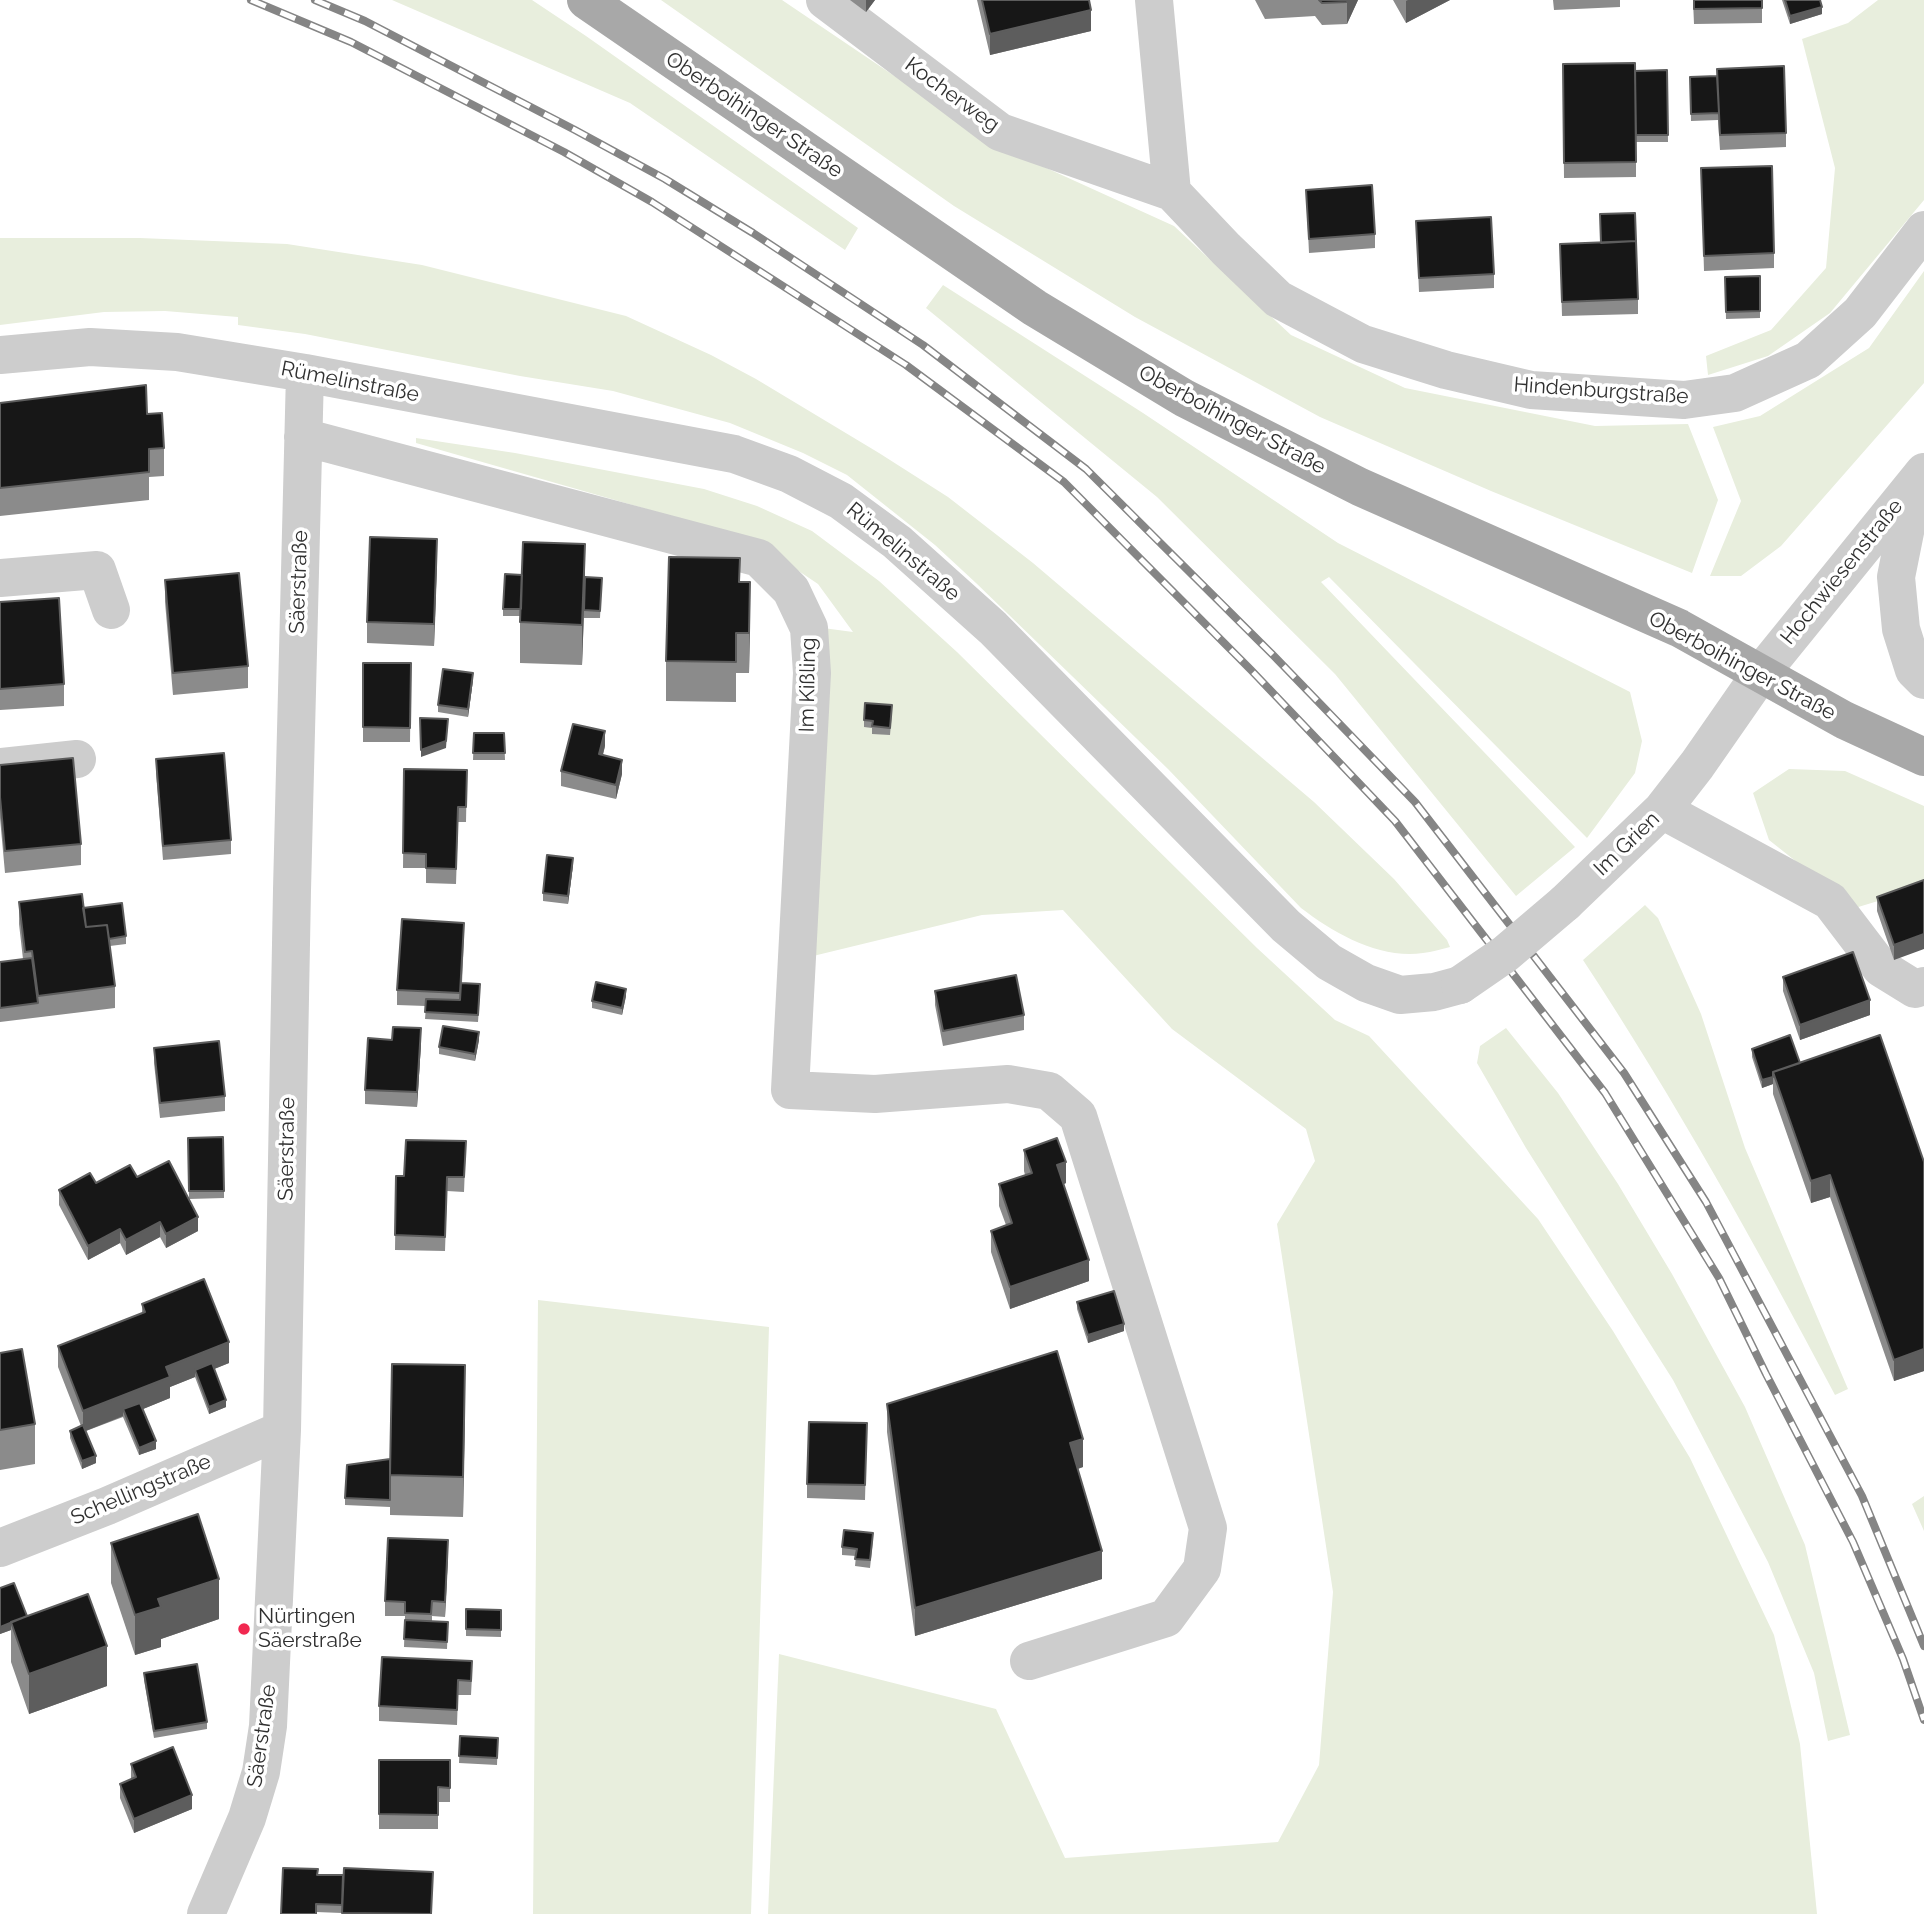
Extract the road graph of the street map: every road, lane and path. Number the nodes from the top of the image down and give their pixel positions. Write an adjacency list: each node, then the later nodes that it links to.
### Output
1 (586, 0): 12 (main road, Oberboihinger Straße)
2 (825, 0): 4 (street, Kocherweg)
3 (1154, 0): 4 (street)
4 (1172, 192): 5 (street, Hindenburgstraße)
5 (1924, 230)
6 (0, 355): 7 (street, Rümelinstraße)
7 (305, 373): 8 (street, Säerstraße); 18 (street, Rümelinstraße)
8 (303, 438): 20 (street, Säerstraße); 22 (street, Im Kißling)
9 (1920, 477): 12 (street, Hochwiesenstraße); 13 (street)
10 (0, 578): 11 (street)
11 (111, 610)
12 (1761, 673): 14 (main road, Oberboihinger Straße); 17 (street, Im Grien)
13 (1924, 680)
14 (1924, 757)
15 (77, 759): 16 (street)
16 (0, 767)
17 (1662, 810): 18 (street, Im Grien, bridge); 19 (street)
18 (1460, 985)
19 (1921, 997)
20 (282, 1430): 21 (street, Schellingstraße); 23 (street, Säerstraße)
21 (0, 1548)
22 (1029, 1661)
23 (206, 1914)

